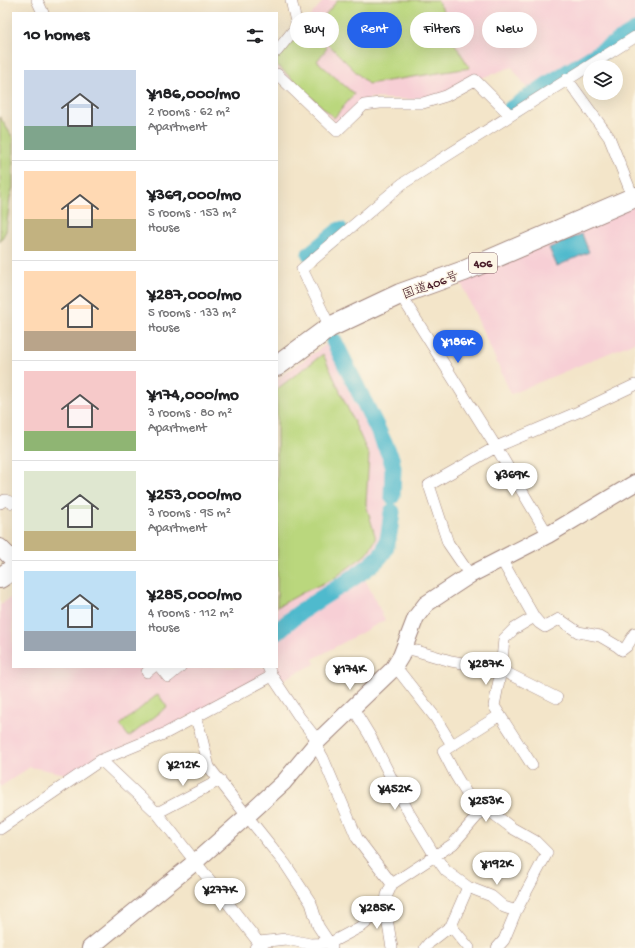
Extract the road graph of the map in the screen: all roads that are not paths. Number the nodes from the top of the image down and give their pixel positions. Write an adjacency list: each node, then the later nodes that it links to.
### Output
1 (37, 0): 3 (street)
2 (291, 0): 5 (street)
3 (43, 12)
4 (635, 37): 7 (street)
5 (278, 50)
6 (278, 75): 8 (street)
7 (567, 79): 8 (street); 9 (street)
8 (510, 115): 11 (street)
9 (634, 197): 10 (highway, 国道406号 / 406)
10 (400, 294): 11 (highway, 国道406号 / 406); 14 (street)
11 (330, 327): 12 (highway, 国道406号 / 406)
12 (278, 365)
13 (635, 385): 14 (street)
14 (496, 447): 18 (street); 23 (street)
15 (631, 489): 18 (street)
16 (0, 503): 17 (street)
17 (12, 504)
18 (548, 535): 21 (street)
19 (0, 547): 20 (street)
20 (12, 559)
21 (501, 559): 23 (street); 25 (street)
22 (12, 570): 24 (highway)
23 (470, 575): 27 (street)
24 (0, 578)
25 (534, 617): 26 (street); 31 (street)
26 (635, 634)
27 (404, 648): 28 (street); 31 (street)
28 (395, 666): 34 (street); 38 (street)
29 (161, 668): 30 (street)
30 (179, 668)
31 (501, 670): 33 (street); 35 (street)
32 (270, 672): 36 (street); 37 (street)
33 (557, 698)
34 (353, 708): 37 (street); 46 (street)
35 (500, 715): 38 (street); 40 (street)
36 (195, 717): 39 (street); 41 (street)
37 (316, 743): 44 (street); 48 (street)
38 (452, 745): 43 (street)
39 (101, 760): 42 (street); 45 (street)
40 (532, 765)
41 (220, 780): 42 (street); 44 (street)
42 (157, 813): 47 (street)
43 (479, 814): 46 (street); 51 (street)
44 (247, 816): 47 (street); 53 (street)
45 (0, 829)
46 (435, 856): 48 (street); 49 (street)
47 (195, 862): 54 (street); 55 (street)
48 (392, 884): 50 (street)
49 (468, 887): 51 (street); 52 (street)
50 (385, 907): 53 (street); 56 (street)
51 (516, 911): 59 (street)
52 (451, 926): 57 (street); 58 (street)
53 (331, 945): 54 (street)
54 (259, 946)
55 (90, 948)
56 (392, 948)
57 (425, 948)
58 (469, 948)
59 (498, 948)

